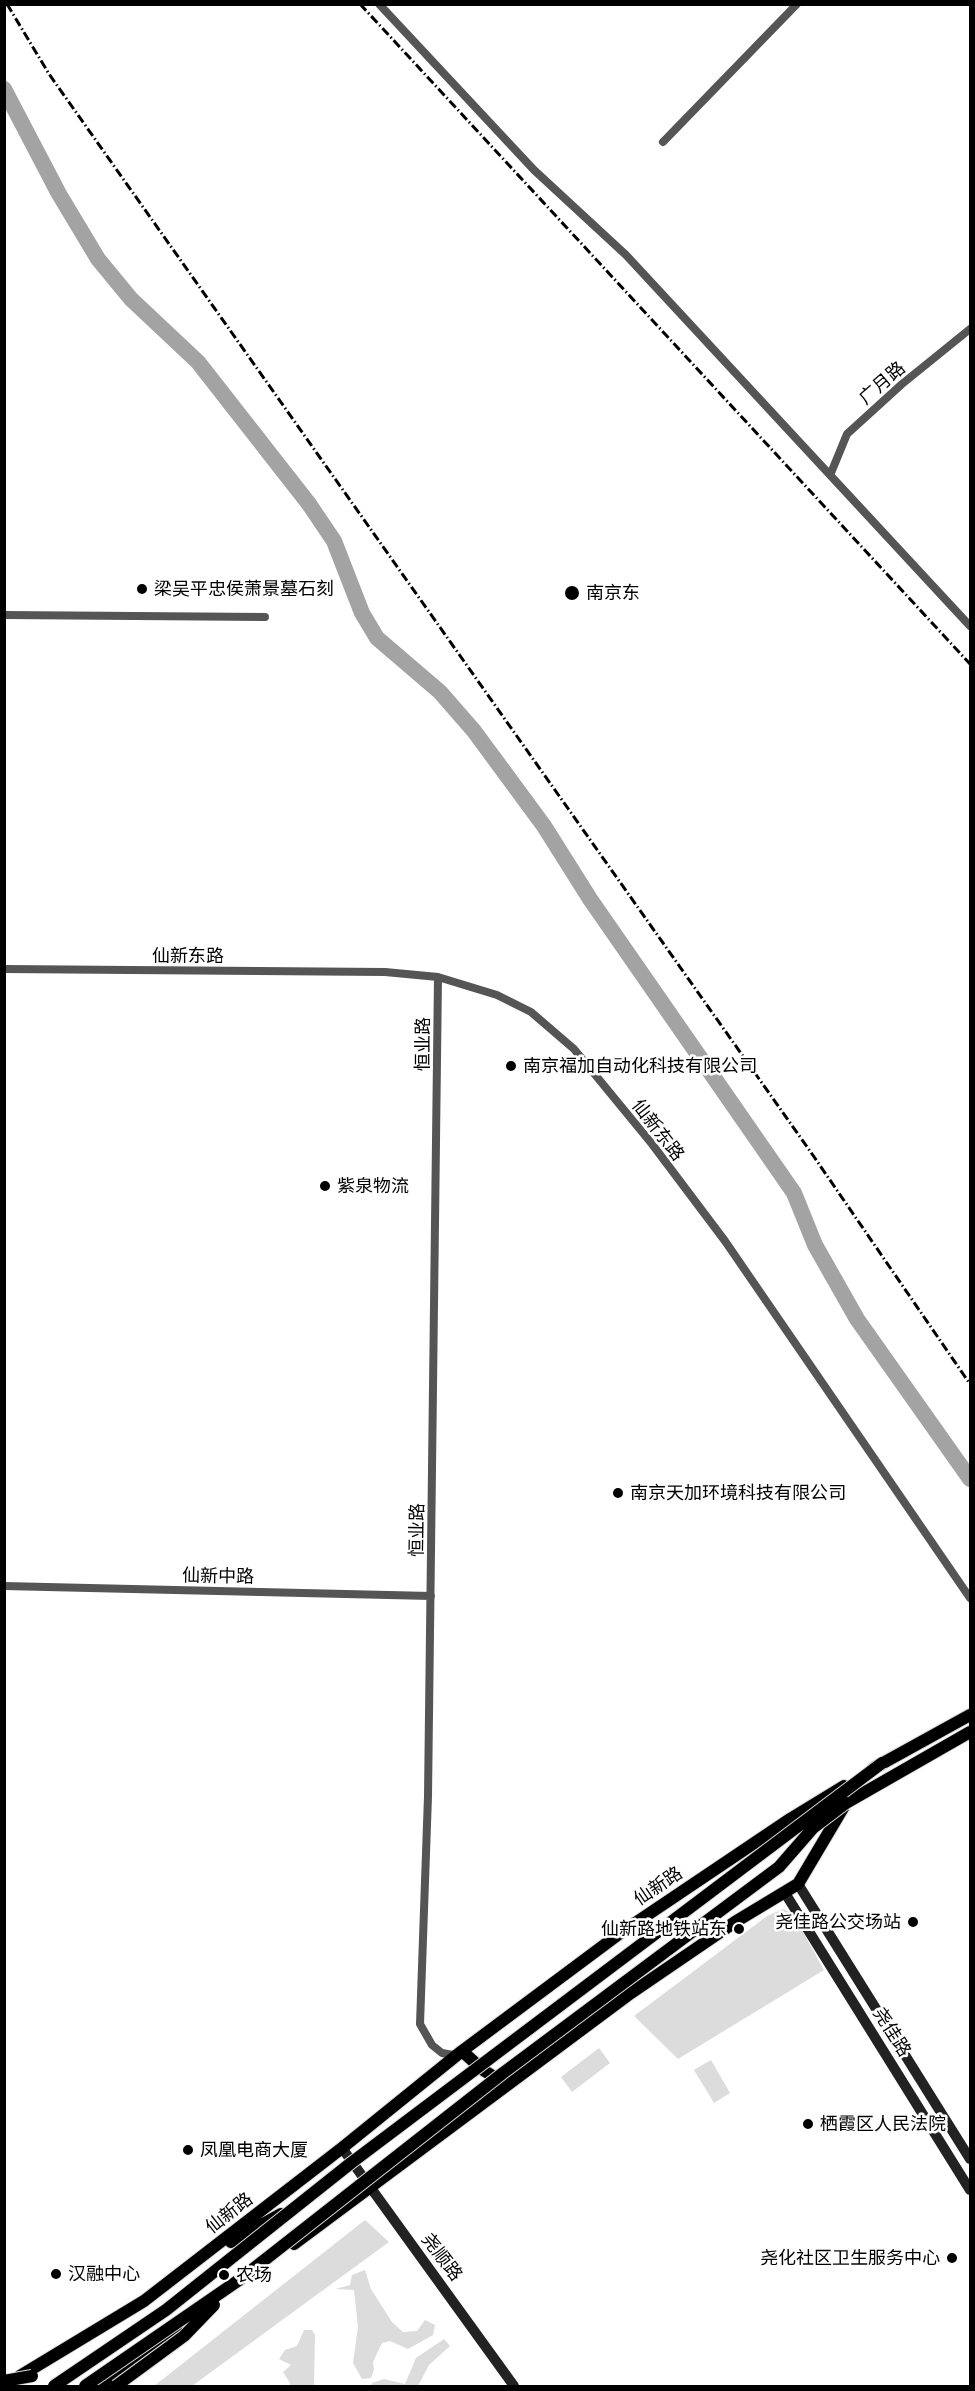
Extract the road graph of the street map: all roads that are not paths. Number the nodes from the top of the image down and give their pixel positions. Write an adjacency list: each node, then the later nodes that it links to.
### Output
1 (379, 4): 5 (street)
2 (797, 4): 3 (street)
3 (663, 142)
4 (970, 329): 5 (street, 广月路)
5 (831, 473): 8 (street)
6 (4, 615): 7 (street)
7 (265, 617)
8 (970, 626)
9 (4, 969): 10 (street, 仙新东路)
10 (438, 977): 12 (street, 恒业路); 13 (street, 仙新东路)
11 (4, 1586): 12 (street, 仙新中路)
12 (431, 1596): 20 (street, 恒业路)
13 (970, 1598)
14 (970, 1715): 16 (main road, 仙新路)
15 (970, 1732): 17 (main road)
16 (882, 1763): 20 (main road, 仙新路); 26 (main road, 仙新路, bridge)
17 (846, 1803): 18 (main road); 27 (main road, bridge)
18 (798, 1884): 19 (main road); 23 (main road, 尧佳路)
19 (785, 1893): 21 (main road); 25 (main road, 尧佳路)
20 (462, 2051): 21 (main road); 22 (main road, 仙新路)
21 (514, 2082): 24 (main road)
22 (342, 2148): 24 (main road, 尧顺路); 28 (main road, 仙新路)
23 (970, 2159)
24 (369, 2187): 31 (main road); 33 (main road, 尧顺路)
25 (970, 2190)
26 (300, 2203): 28 (main road, bridge); 29 (main road, 仙新路, bridge)
27 (239, 2280): 30 (main road, bridge); 32 (main road, bridge)
28 (5, 2384)
29 (54, 2386)
30 (85, 2386)
31 (97, 2386)
32 (117, 2386)
33 (514, 2386)

